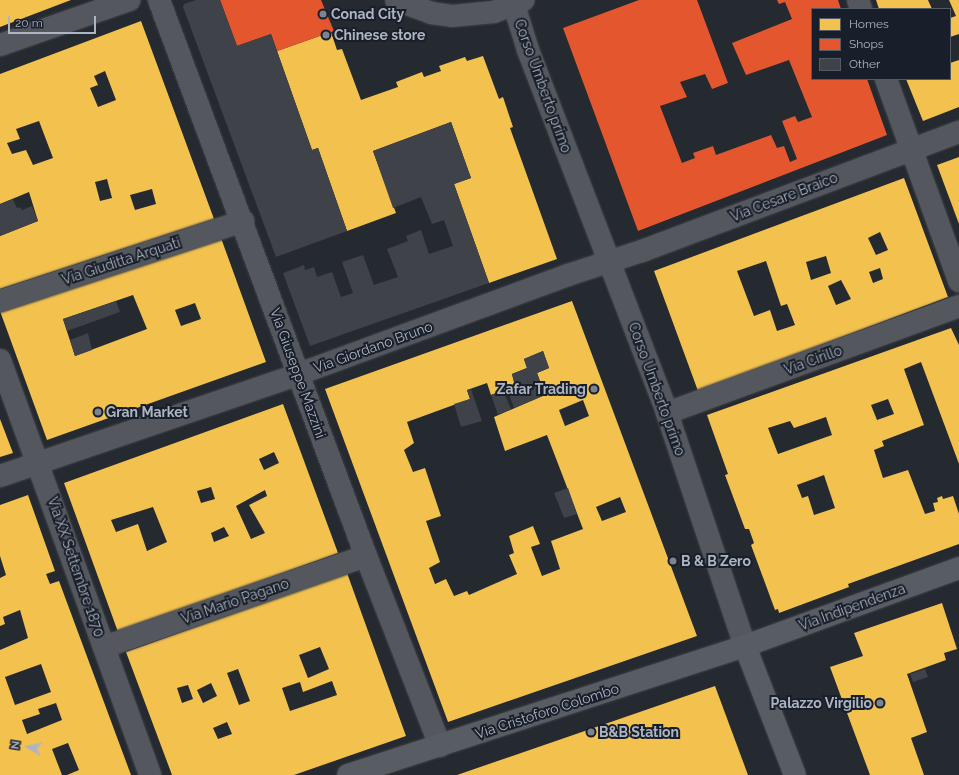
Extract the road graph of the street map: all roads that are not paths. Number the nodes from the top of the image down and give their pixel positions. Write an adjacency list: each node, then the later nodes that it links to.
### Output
1 (129, 0): 5 (street)
2 (159, 0): 9 (street, Via Giuseppe Mazzini)
3 (396, 0): 4 (street)
4 (519, 3): 10 (street, Corso Umberto primo)
5 (0, 45)
6 (886, 80): 8 (street)
7 (959, 132): 8 (street, Via Cesare Braico)
8 (911, 150): 10 (street, Via Cesare Braico); 11 (street)
9 (243, 221): 12 (street, Via Giuditta Arquati); 15 (street, Via Giuseppe Mazzini)
10 (610, 262): 15 (street, Via Giordano Bruno); 16 (street, Corso Umberto primo)
11 (959, 281)
12 (0, 301)
13 (959, 306): 16 (street, Via Cirillo)
14 (0, 360): 17 (street, Via XX Settembre 1870)
15 (299, 374): 17 (street, Via Giordano Bruno); 19 (street, Via Giuseppe Mazzini)
16 (667, 413): 21 (street, Corso Umberto primo)
17 (38, 462): 18 (street, Via Giordano Bruno); 22 (street, Via XX Settembre 1870)
18 (0, 476)
19 (366, 556): 22 (street, Via Mario Pagano); 23 (street, Via Giuseppe Mazzini)
20 (959, 568): 21 (street, Via Indipendenza)
21 (745, 646): 23 (street, Via Cristoforo Colombo); 26 (street, Corso Umberto primo)
22 (104, 647): 24 (street, Via XX Settembre 1870)
23 (440, 746): 25 (street, Via Cristoforo Colombo)
24 (150, 775)
25 (348, 775)
26 (794, 775)

